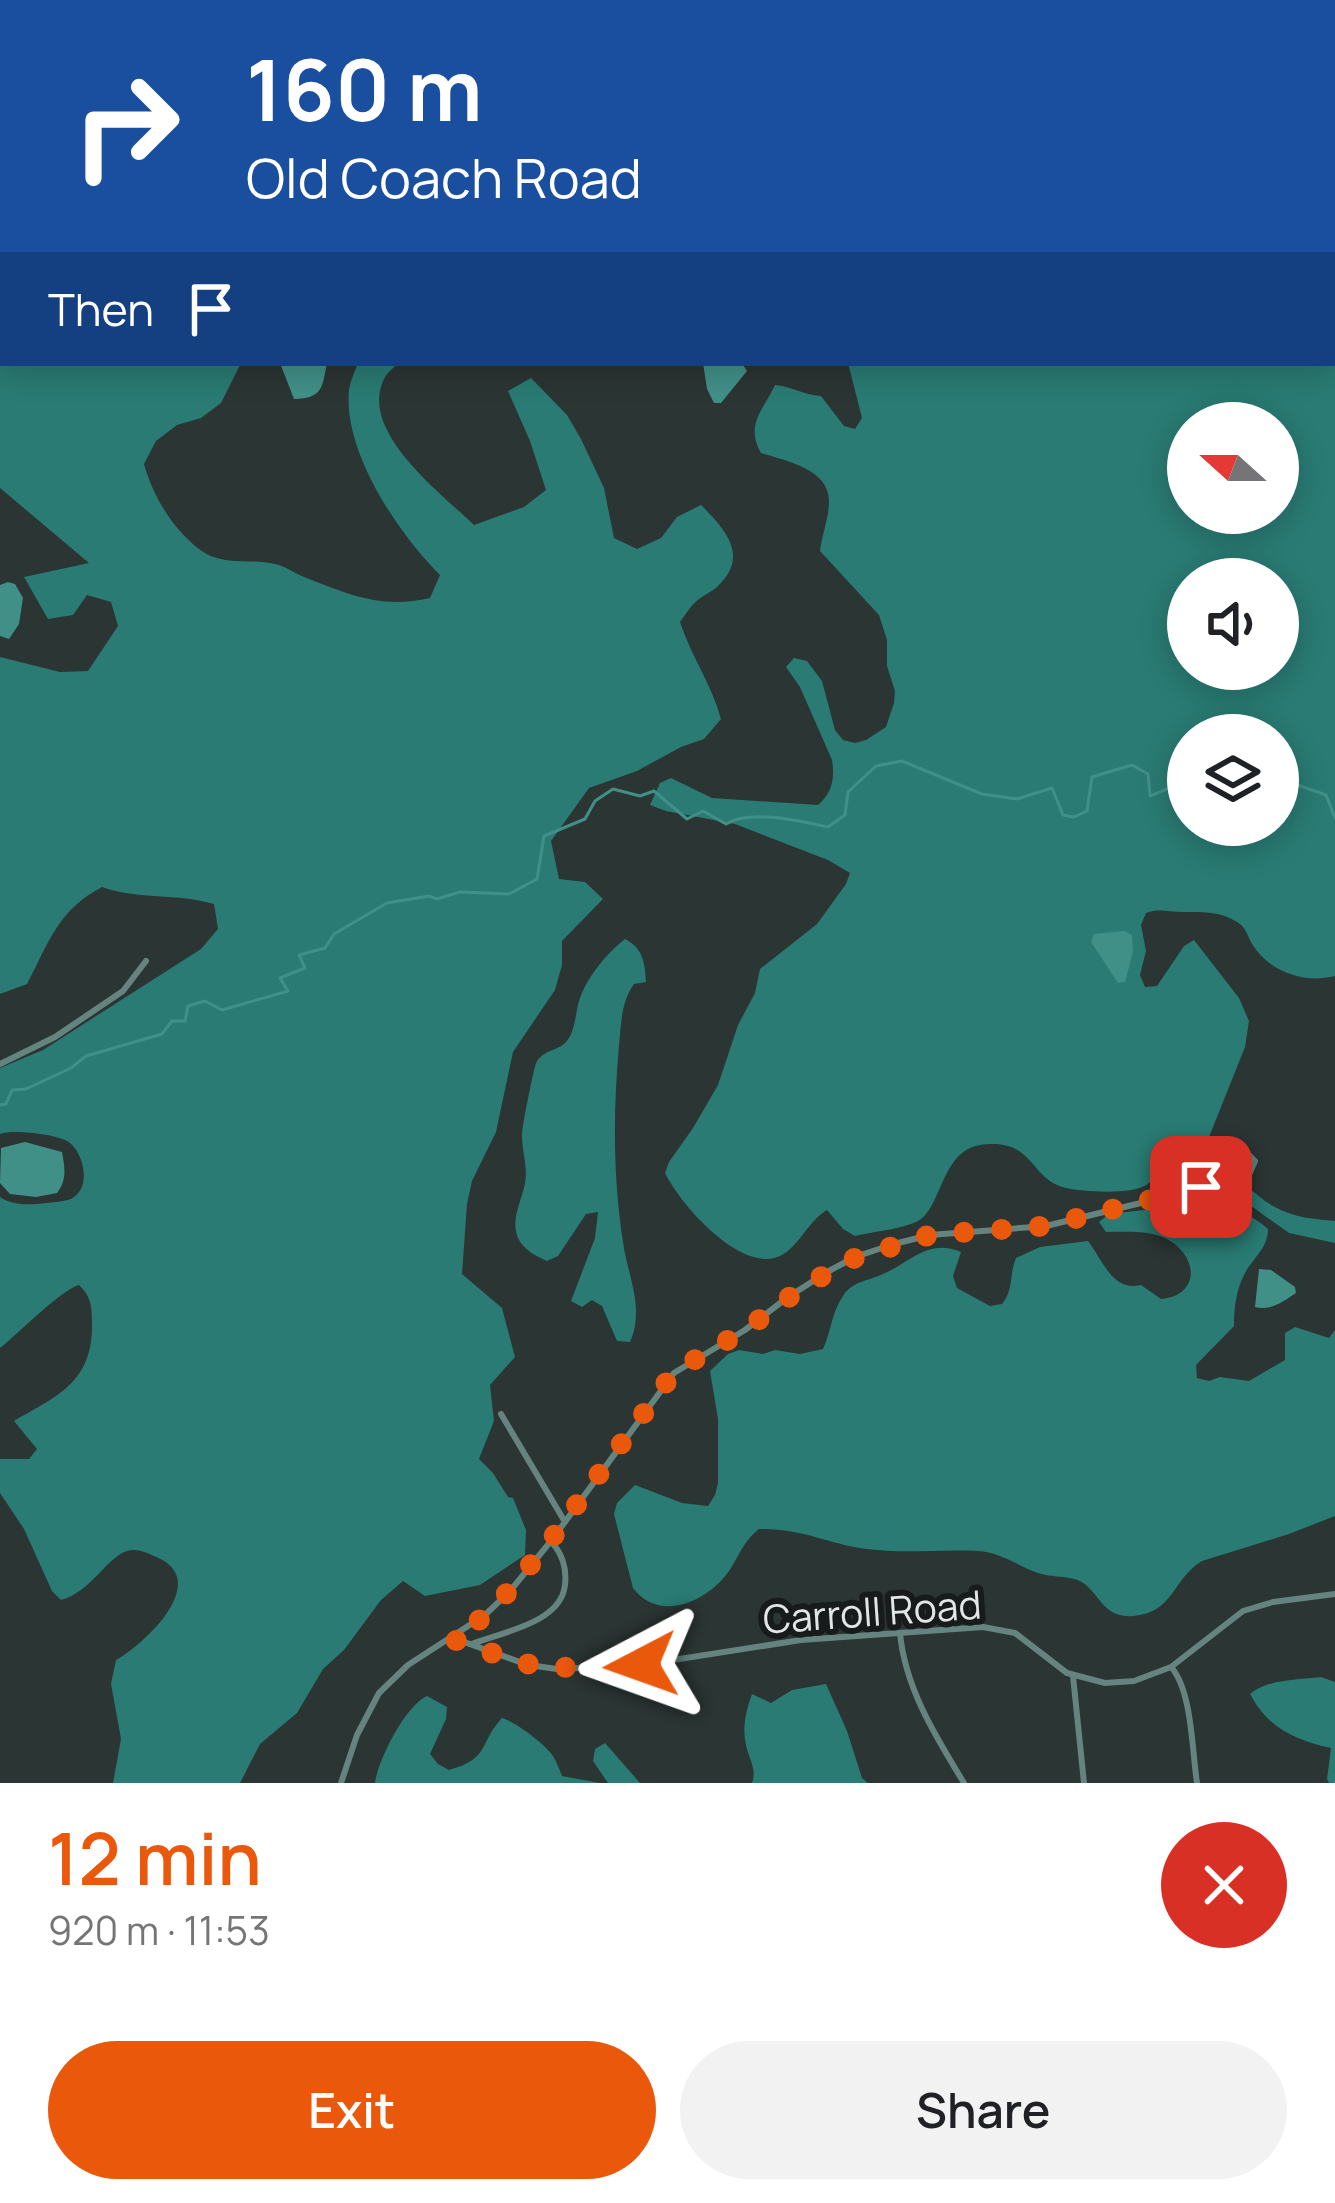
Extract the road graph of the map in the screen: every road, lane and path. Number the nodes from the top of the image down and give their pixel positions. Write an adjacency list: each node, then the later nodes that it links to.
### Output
1 (146, 961): 2 (street)
2 (0, 1064)
3 (1201, 1187): 3 (street); 5 (street)
4 (502, 1414): 5 (street)
5 (565, 1522): 6 (street)
6 (550, 1541): 9 (street); 10 (street)
7 (1335, 1594): 11 (street)
8 (900, 1632): 10 (street, Carroll Road); 12 (street, Carroll Road); 14 (street)
9 (452, 1639): 10 (street, Carroll Road); 13 (street)
10 (468, 1645)
11 (1171, 1667): 12 (street); 16 (street)
12 (1072, 1676): 15 (street)
13 (341, 1783)
14 (964, 1783)
15 (1084, 1783)
16 (1196, 1783)

